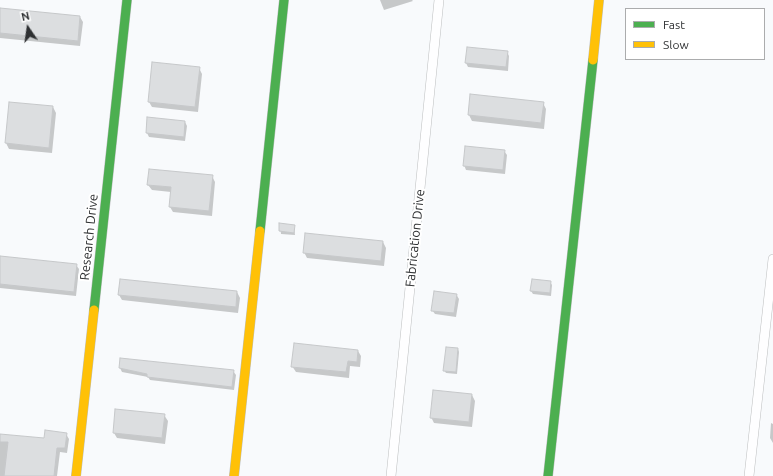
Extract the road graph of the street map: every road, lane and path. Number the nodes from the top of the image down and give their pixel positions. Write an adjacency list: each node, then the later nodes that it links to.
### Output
1 (127, 0): 6 (street, Research Drive)
2 (284, 0): 7 (street)
3 (439, 0): 8 (street, Fabrication Drive)
4 (599, 0): 9 (street)
5 (773, 259): 10 (street)
6 (76, 476)
7 (234, 476)
8 (391, 476)
9 (548, 476)
10 (749, 476)

